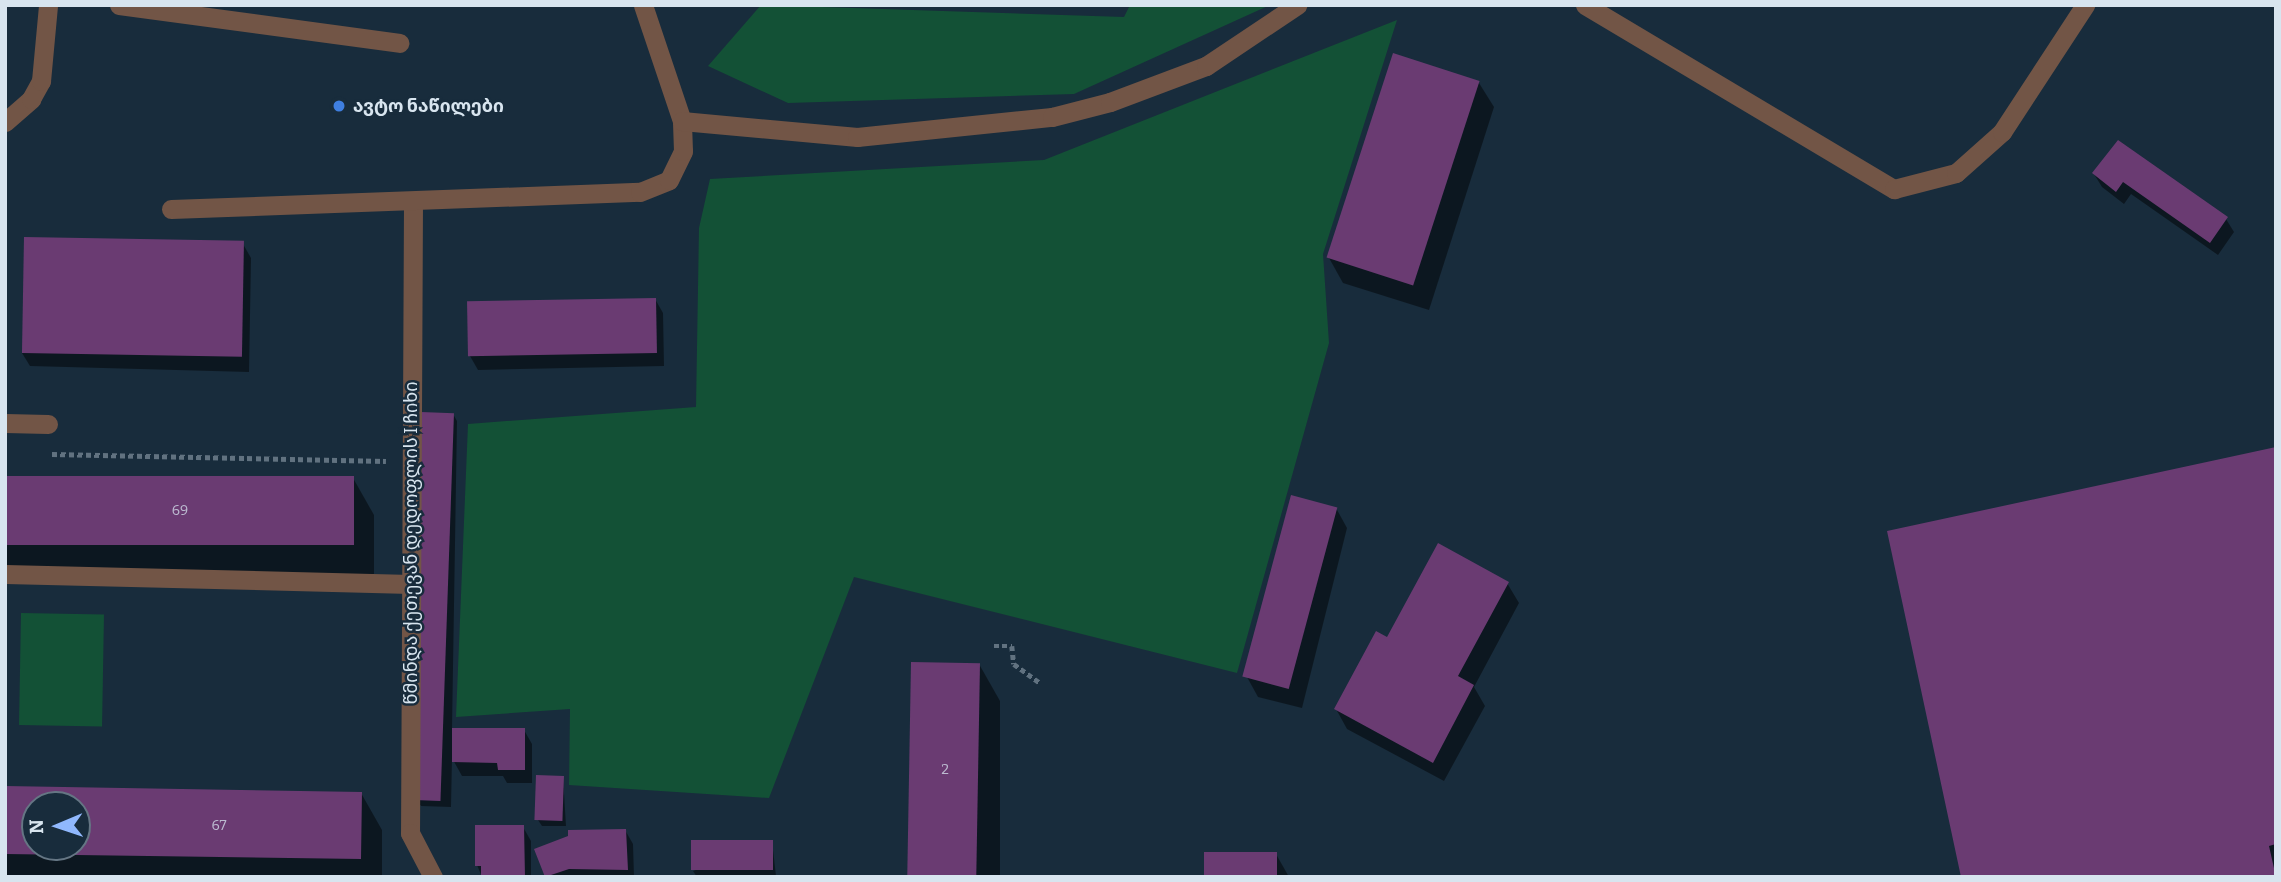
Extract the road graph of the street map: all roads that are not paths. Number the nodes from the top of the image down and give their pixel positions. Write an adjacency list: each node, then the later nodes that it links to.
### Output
1 (48, 5): 9 (street)
2 (119, 5): 7 (street)
3 (643, 5): 8 (street)
4 (1297, 5): 8 (street)
5 (1584, 5): 6 (street)
6 (2085, 5)
7 (400, 43)
8 (682, 121): 10 (street)
9 (5, 122)
10 (413, 203): 11 (street); 15 (street, წმინდა ქეთევან დედოფლის I ჩიხი)
11 (171, 209)
12 (5, 423): 13 (street)
13 (48, 424)
14 (5, 575): 15 (street)
15 (411, 584): 16 (street, წმინდა ქეთევან დედოფლის I ჩიხი)
16 (433, 877)

